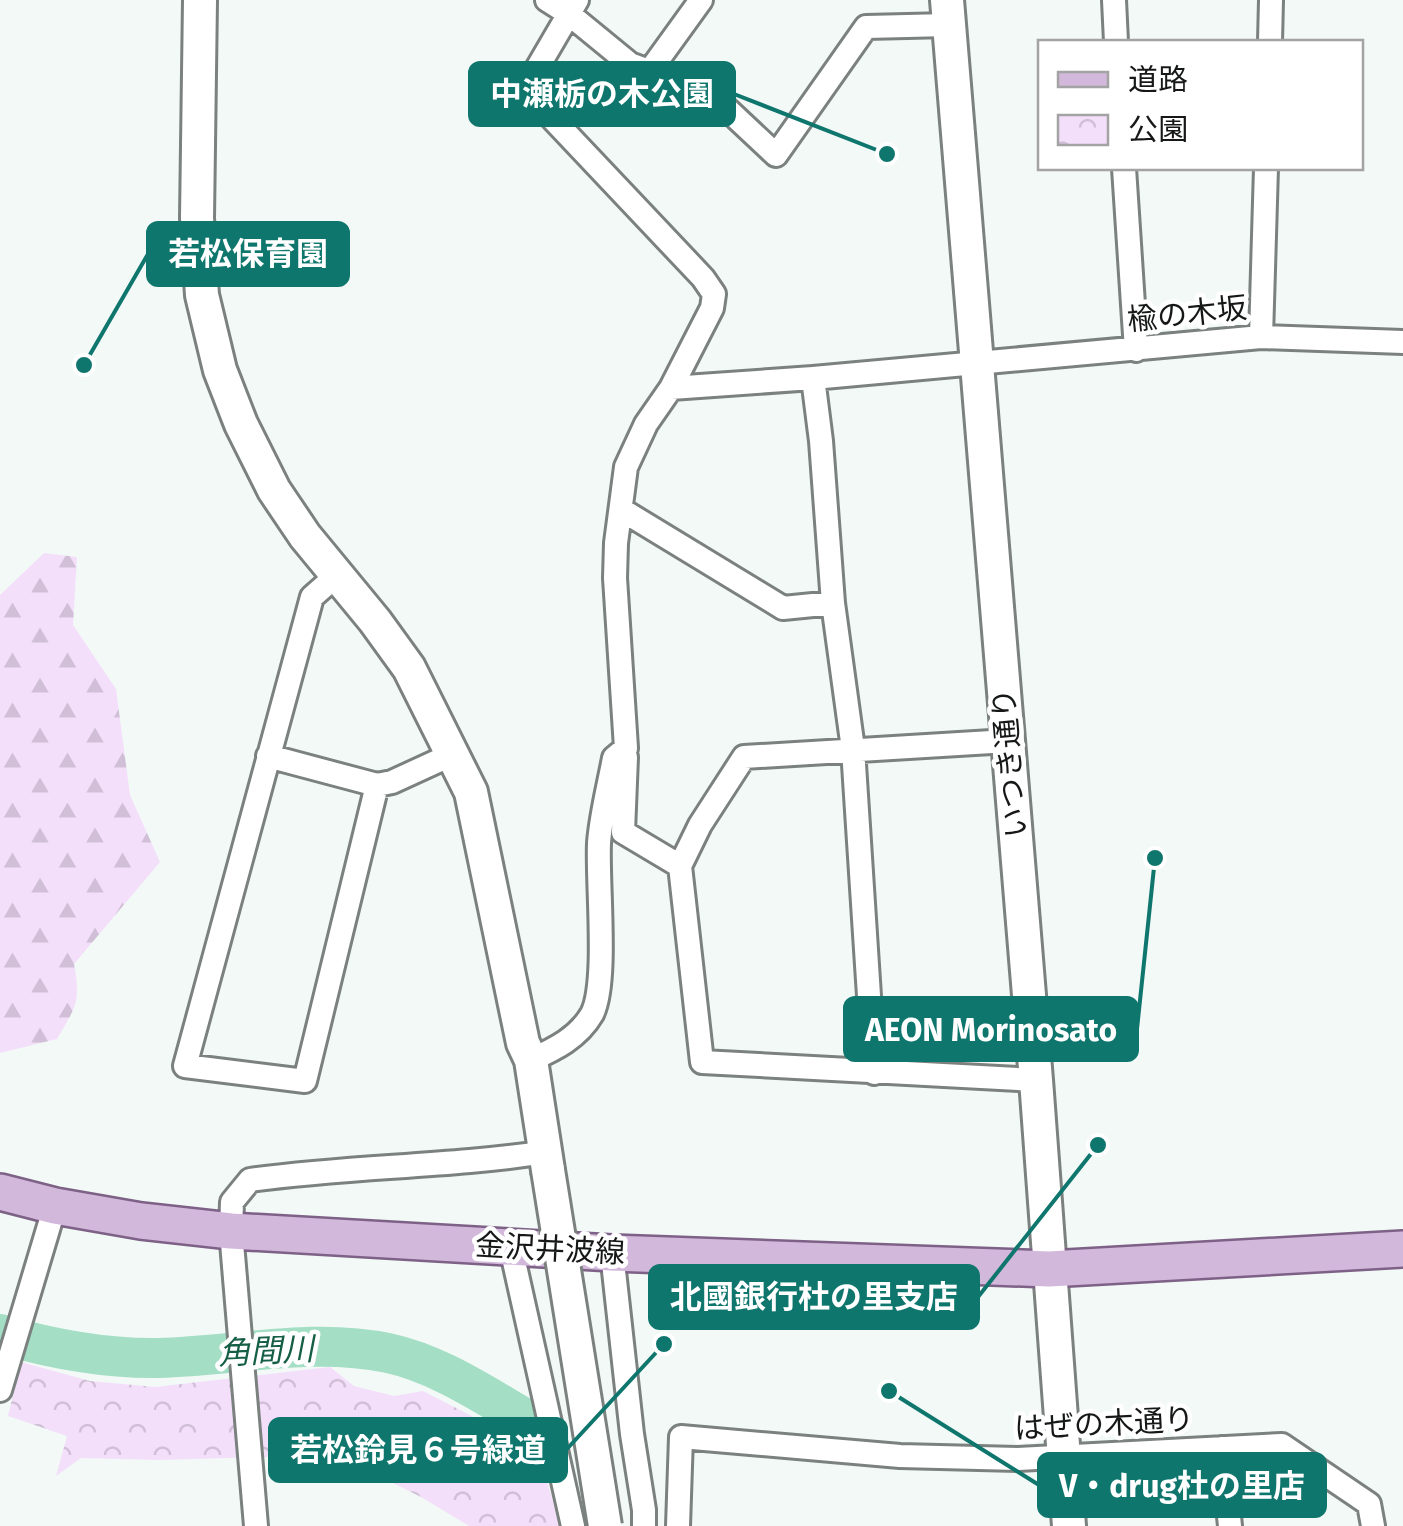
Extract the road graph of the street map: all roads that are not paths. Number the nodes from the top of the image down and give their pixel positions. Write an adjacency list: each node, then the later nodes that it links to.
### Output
1 (200, 0): 20 (street)
2 (547, 0): 6 (street)
3 (701, 0): 10 (street)
4 (1114, 0): 8 (street)
5 (1267, 1): 9 (street)
6 (573, 7): 10 (street); 18 (street)
7 (948, 12): 10 (street); 16 (street, いつき通り)
8 (1116, 40)
9 (1270, 40)
10 (649, 72)
11 (1124, 170): 15 (street)
12 (1266, 170): 13 (street)
13 (1260, 337): 14 (street, 楡の木坂); 15 (street, 楡の木坂)
14 (1403, 342)
15 (1136, 350): 16 (street, 楡の木坂)
16 (978, 364): 17 (street, 楡の木坂); 22 (street, いつき通り)
17 (812, 378): 18 (street, 楡の木坂); 21 (street)
18 (671, 388): 19 (street)
19 (622, 510): 21 (street); 23 (street)
20 (337, 575): 25 (street); 26 (street)
21 (832, 603): 24 (street)
22 (1008, 741): 24 (street); 31 (street, いつき通り)
23 (626, 748): 28 (street); 29 (street)
24 (853, 749): 28 (street); 30 (street)
25 (453, 754): 27 (street); 29 (street)
26 (268, 756): 27 (street); 27 (street)
27 (377, 784)
28 (680, 866): 30 (street)
29 (530, 1060): 32 (street)
30 (874, 1073): 31 (street)
31 (1036, 1080): 39 (street, いつき通り)
32 (547, 1161): 35 (street); 45 (street, bridge)
33 (0, 1192): 34 (main road, 金沢井波線)
34 (55, 1206): 35 (main road, 金沢井波線); 40 (street)
35 (231, 1230): 36 (main road, 金沢井波線); 43 (street)
36 (510, 1248): 38 (main road, 金沢井波線); 44 (street)
37 (1403, 1249): 39 (main road, 金沢井波線)
38 (612, 1253): 39 (main road, 金沢井波線); 46 (street)
39 (1049, 1269): 42 (street, いつき通り)
40 (4, 1373)
41 (1222, 1448): 42 (street, はぜの木通り); 49 (street); 50 (street, はぜの木通り)
42 (1063, 1458): 47 (street, はぜの木通り); 48 (street, いつき通り)
43 (256, 1526)
44 (573, 1526)
45 (605, 1526)
46 (644, 1526)
47 (678, 1526)
48 (1069, 1526)
49 (1230, 1526)
50 (1372, 1526)

